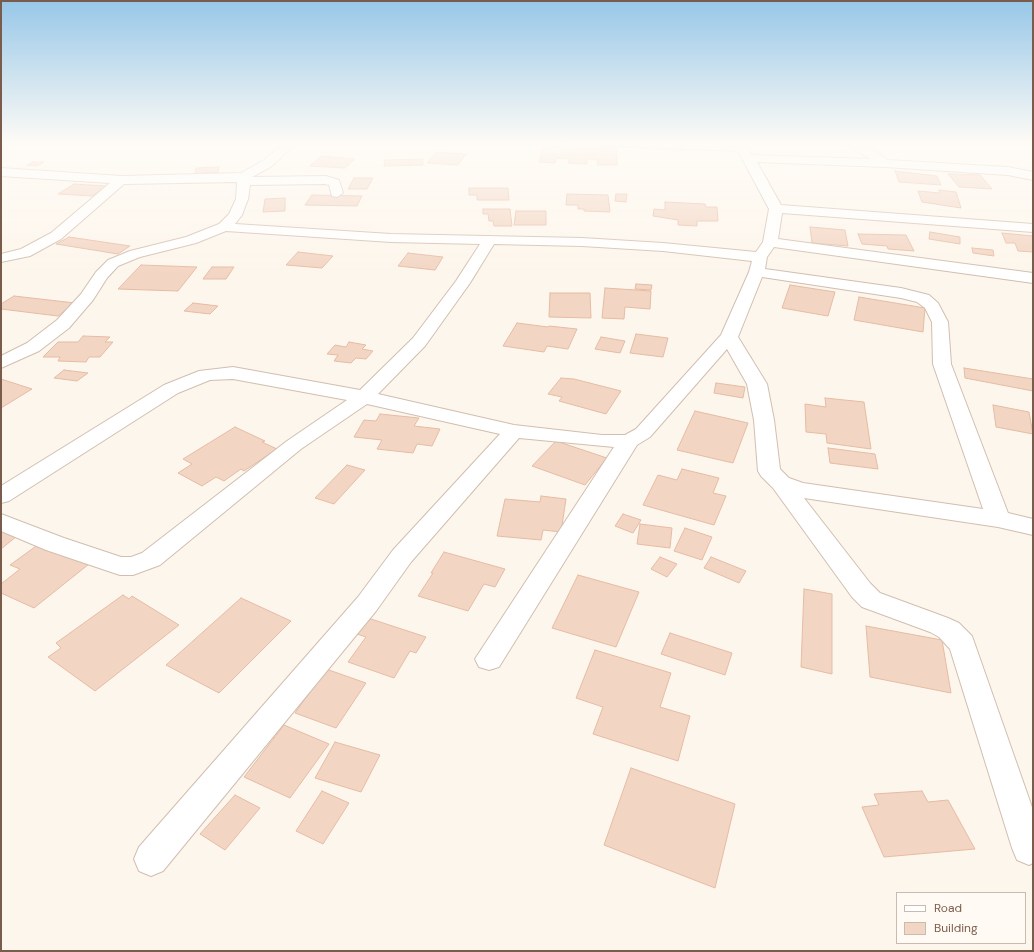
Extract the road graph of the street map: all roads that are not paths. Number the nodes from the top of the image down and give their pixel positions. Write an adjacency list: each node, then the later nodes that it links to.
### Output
1 (114, 186): 11 (street)
2 (243, 186): 7 (street)
3 (335, 186): 5 (street)
4 (764, 186): 6 (street)
5 (336, 193)
6 (776, 209): 8 (street); 10 (street)
7 (224, 227): 9 (street); 15 (street)
8 (1033, 228)
9 (489, 240): 12 (street); 16 (street)
10 (770, 242): 12 (street); 13 (street)
11 (1, 258)
12 (759, 264): 14 (street); 21 (street)
13 (1033, 278)
14 (729, 337): 18 (street); 19 (street)
15 (1, 363)
16 (364, 397): 17 (street); 20 (street); 22 (street)
17 (514, 431): 18 (street); 26 (street)
18 (629, 441): 24 (street)
19 (781, 484): 21 (street); 25 (street)
20 (1, 496)
21 (998, 519): 23 (street)
22 (1, 522)
23 (1033, 527)
24 (489, 659)
25 (1028, 848)
26 (151, 859)

